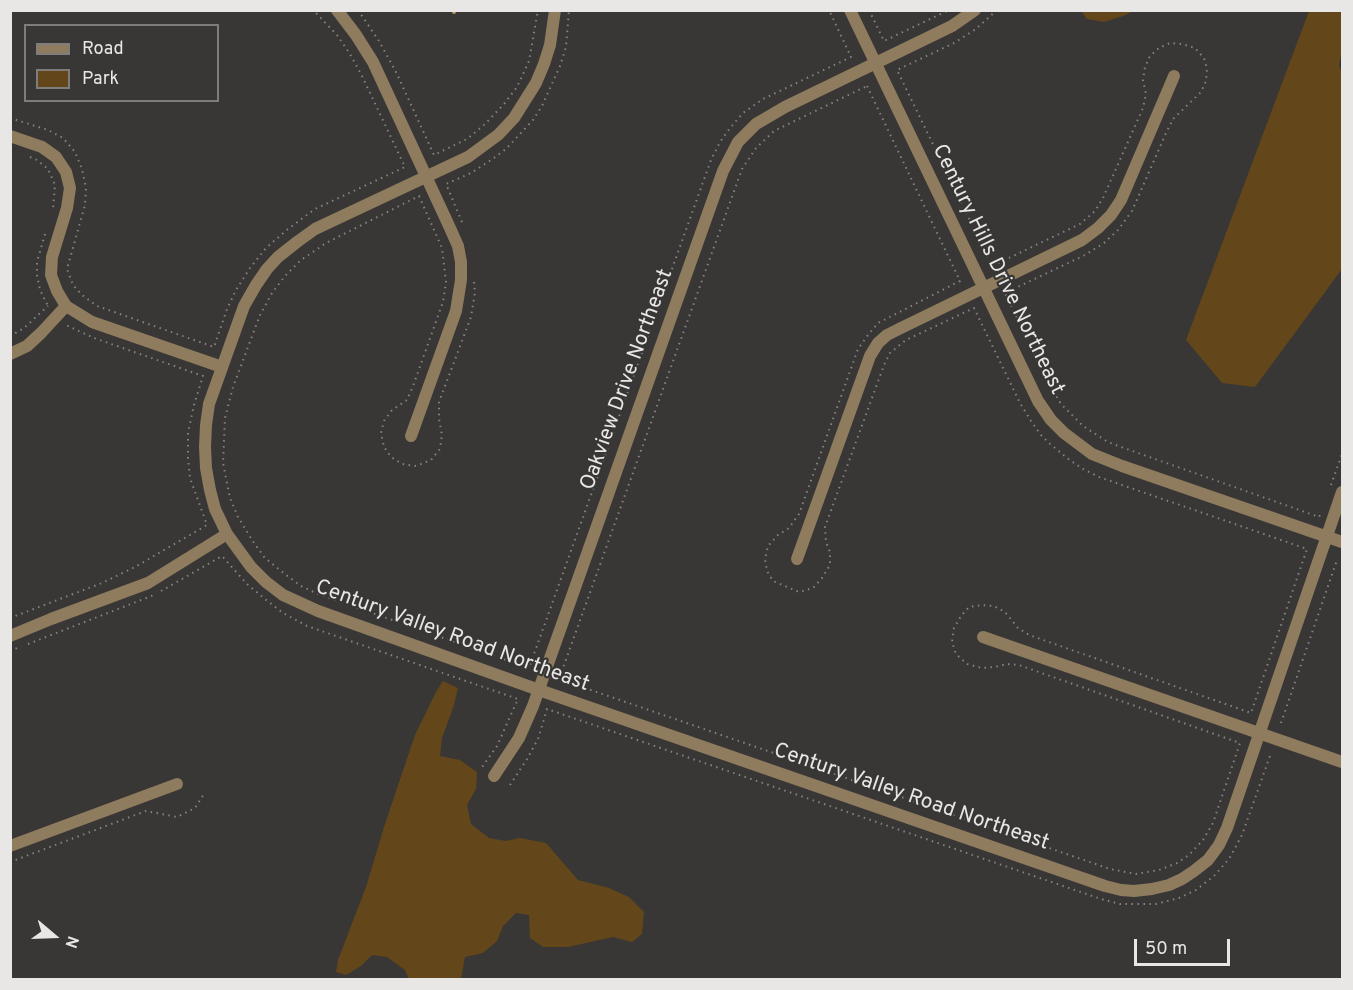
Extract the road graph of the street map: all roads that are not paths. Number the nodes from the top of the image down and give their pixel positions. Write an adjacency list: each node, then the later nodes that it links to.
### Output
1 (337, 10): 8 (street)
2 (555, 10): 8 (street, Century Valley Road Northeast)
3 (850, 10): 5 (street, Century Hills Drive Northeast)
4 (975, 10): 5 (street, Oakview Drive Northeast)
5 (874, 63): 9 (street, Century Hills Drive Northeast); 21 (street, Oakview Drive Northeast)
6 (1174, 76): 9 (street)
7 (10, 136): 10 (street)
8 (426, 177): 12 (street, Century Valley Road Northeast); 13 (street)
9 (983, 288): 16 (street, Century Hills Drive Northeast); 18 (street)
10 (66, 306): 11 (street); 12 (street)
11 (10, 354)
12 (222, 367): 15 (street, Century Valley Road Northeast)
13 (411, 436)
14 (1342, 492): 16 (street, Century Valley Road Northeast)
15 (227, 534): 19 (street); 21 (street, Century Valley Road Northeast)
16 (1327, 537): 17 (street, Century Hills Drive Northeast); 22 (street, Century Valley Road Northeast)
17 (1342, 542)
18 (797, 559)
19 (10, 636)
20 (983, 637): 22 (street)
21 (538, 690): 22 (street, Century Valley Road Northeast); 24 (street, Oakview Drive Northeast)
22 (1260, 732): 23 (street)
23 (1342, 762)
24 (494, 776)
25 (177, 784): 26 (street)
26 (10, 846)

